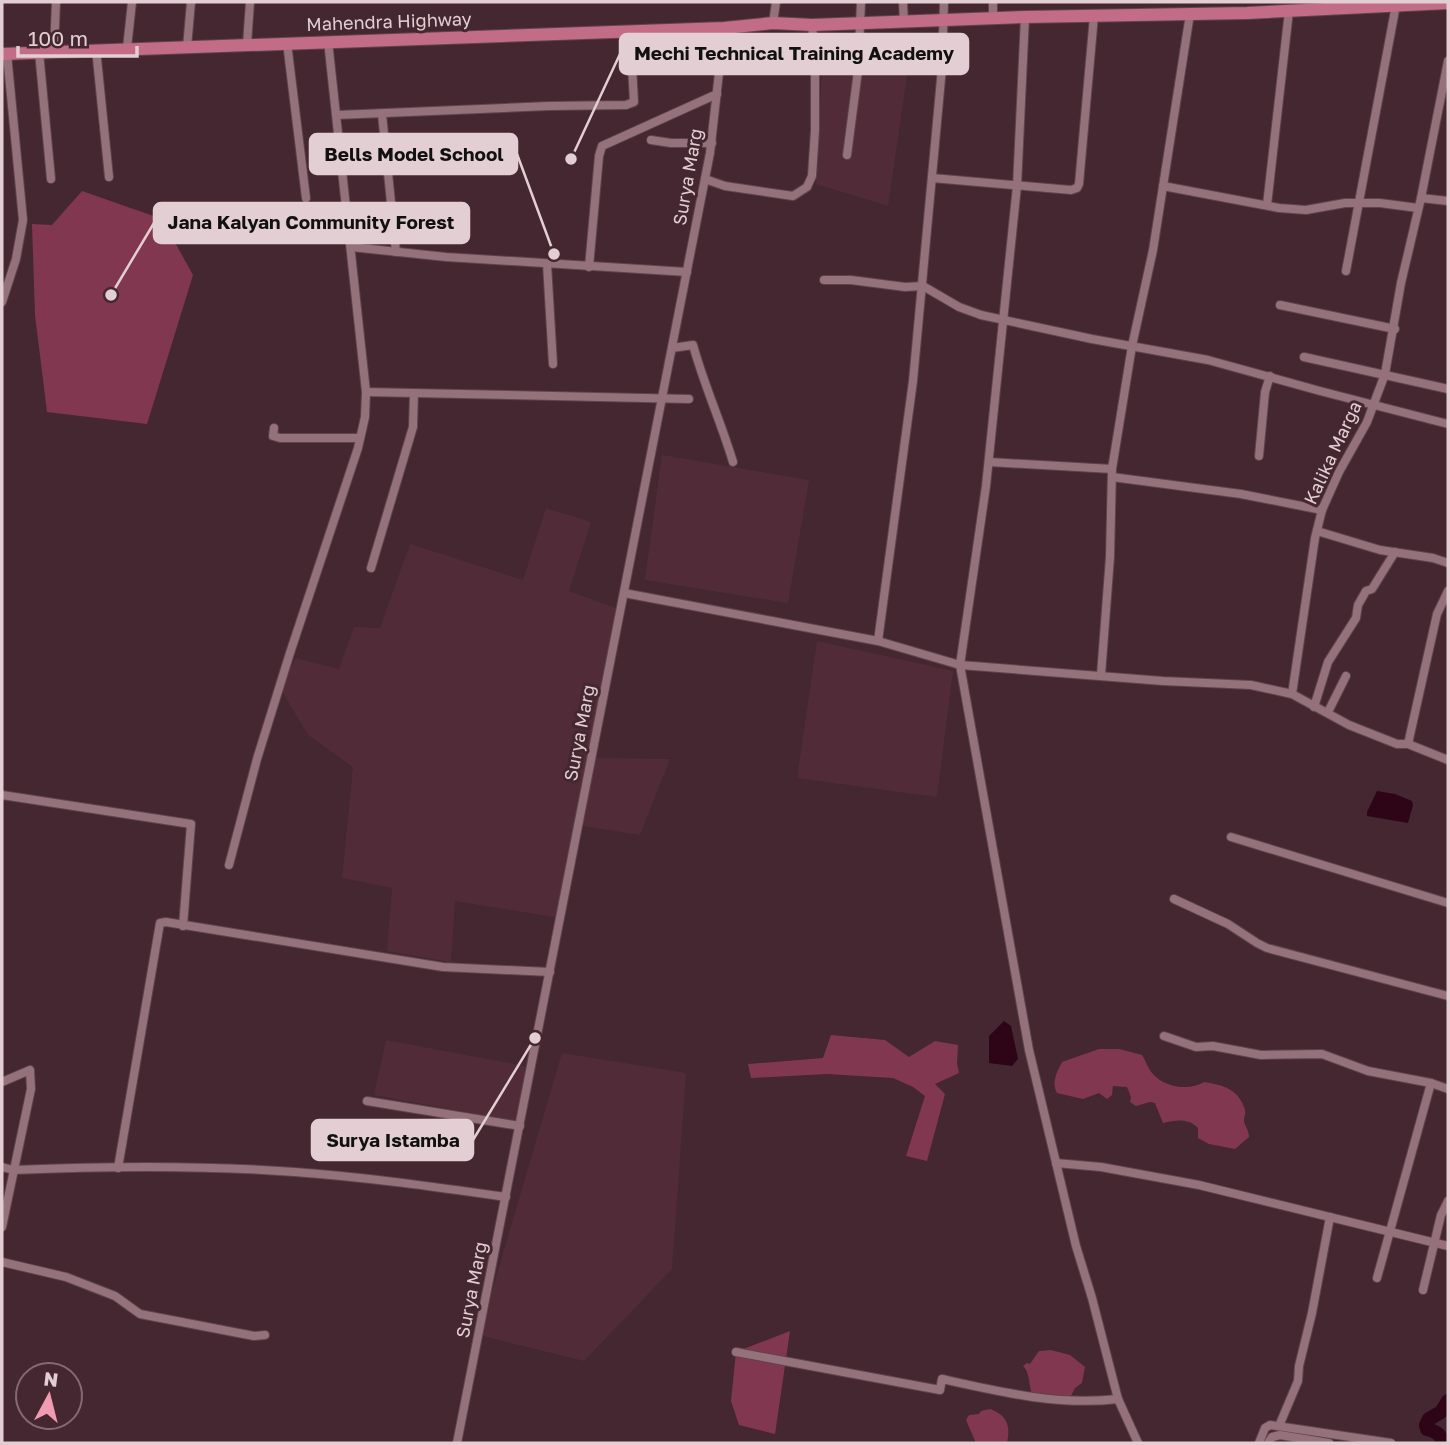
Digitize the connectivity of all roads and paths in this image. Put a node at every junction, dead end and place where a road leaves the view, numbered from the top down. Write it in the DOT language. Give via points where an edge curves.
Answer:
graph roads {
  1 [pos="57,2"];
  2 [pos="132,2"];
  3 [pos="191,2"];
  4 [pos="250,2"];
  5 [pos="776,2"];
  6 [pos="861,2"];
  7 [pos="904,2"];
  8 [pos="944,2"];
  9 [pos="993,2"];
  10 [pos="1448,3"];
  11 [pos="1374,4"];
  12 [pos="1355,5"];
  13 [pos="1396,5"];
  14 [pos="1255,7"];
  15 [pos="1204,8"];
  16 [pos="1289,11"];
  17 [pos="1189,14"];
  18 [pos="1094,16"];
  19 [pos="1025,17"];
  20 [pos="993,19"];
  21 [pos="944,20"];
  22 [pos="773,23"];
  23 [pos="904,23"];
  24 [pos="859,24"];
  25 [pos="812,25"];
  26 [pos="724,28"];
  27 [pos="630,30"];
  28 [pos="328,41"];
  29 [pos="287,43"];
  30 [pos="247,44"];
  31 [pos="187,47"];
  32 [pos="127,48"];
  33 [pos="96,49"];
  34 [pos="54,51"];
  35 [pos="39,52"];
  36 [pos="4,54"];
  37 [pos="1448,61"];
  38 [pos="717,94"];
  39 [pos="382,114"];
  40 [pos="337,115"];
  41 [pos="651,140"];
  42 [pos="712,143"];
  43 [pos="847,155"];
  44 [pos="109,177"];
  45 [pos="932,178"];
  46 [pos="51,179"];
  47 [pos="705,179"];
  48 [pos="1017,186"];
  49 [pos="1163,187"];
  50 [pos="306,198"];
  51 [pos="1421,198"];
  52 [pos="1448,201"];
  53 [pos="1359,203"];
  54 [pos="1267,205"];
  55 [pos="1418,208"];
  56 [pos="351,247"];
  57 [pos="396,251"];
  58 [pos="547,264"];
  59 [pos="589,267"];
  60 [pos="1346,271"];
  61 [pos="687,272"];
  62 [pos="824,280"];
  63 [pos="923,286"];
  64 [pos="2,302"];
  65 [pos="1280,306"];
  66 [pos="1003,319"];
  67 [pos="1395,329"];
  68 [pos="1132,346"];
  69 [pos="672,348"];
  70 [pos="1304,357"];
  71 [pos="553,364"];
  72 [pos="1385,374"];
  73 [pos="1270,376"];
  74 [pos="1448,389"];
  75 [pos="366,392"];
  76 [pos="414,393"];
  77 [pos="663,397"];
  78 [pos="690,399"];
  79 [pos="1374,404"];
  80 [pos="1448,424"];
  81 [pos="274,428"];
  82 [pos="360,438"];
  83 [pos="1259,456"];
  84 [pos="733,462"];
  85 [pos="989,462"];
  86 [pos="1112,473"];
  87 [pos="1322,510"];
  88 [pos="1317,531"];
  89 [pos="1395,552"];
  90 [pos="1448,563"];
  91 [pos="371,568"];
  92 [pos="1448,591"];
  93 [pos="624,593"];
  94 [pos="878,641"];
  95 [pos="960,665"];
  96 [pos="1101,675"];
  97 [pos="1346,676"];
  98 [pos="1292,694"];
  99 [pos="1314,707"];
  100 [pos="1328,712"];
  101 [pos="1408,744"];
  102 [pos="1448,760"];
  103 [pos="2,795"];
  104 [pos="1231,837"];
  105 [pos="229,864"];
  106 [pos="1174,899"];
  107 [pos="1448,902"];
  108 [pos="183,926"];
  109 [pos="550,972"];
  110 [pos="1448,996"];
  111 [pos="1164,1036"];
  112 [pos="2,1082"];
  113 [pos="1431,1083"];
  114 [pos="1448,1089"];
  115 [pos="367,1101"];
  116 [pos="520,1126"];
  117 [pos="1056,1163"];
  118 [pos="2,1167"];
  119 [pos="117,1168"];
  120 [pos="13,1170"];
  121 [pos="506,1198"];
  122 [pos="1448,1201"];
  123 [pos="1330,1217"];
  124 [pos="2,1227"];
  125 [pos="1390,1232"];
  126 [pos="1434,1242"];
  127 [pos="1448,1246"];
  128 [pos="2,1262"];
  129 [pos="1377,1278"];
  130 [pos="1423,1290"];
  131 [pos="265,1335"];
  132 [pos="736,1352"];
  133 [pos="1118,1399"];
  134 [pos="1279,1426"];
  135 [pos="457,1443"];
  136 [pos="1138,1443"];
  137 [pos="1259,1443"];
  138 [pos="1268,1443"];
  139 [pos="1329,1443"];
  140 [pos="1391,1443"];
  1 -- 34 [label="street"];
  2 -- 32 [label="street"];
  3 -- 31 [label="street"];
  4 -- 30 [label="street"];
  5 -- 22 [label="street"];
  6 -- 24 [label="street"];
  7 -- 23 [label="street"];
  8 -- 21 [label="street"];
  9 -- 20 [label="street"];
  10 -- 13 [label="highway, Mahendra Highway"];
  11 -- 12 [label="highway, Mahendra Highway"];
  11 -- 13 [label="highway, Mahendra Highway"];
  12 -- 16 [label="highway, Mahendra Highway"];
  13 -- 53 [label="street"];
  14 -- 15 [label="highway, Mahendra Highway"];
  14 -- 16 [label="highway, Mahendra Highway"];
  15 -- 17 [label="highway, Mahendra Highway"];
  16 -- 54 [label="street"];
  17 -- 18 [label="highway, Mahendra Highway"];
  17 -- 49 [label="street"];
  18 -- 19 [label="highway, Mahendra Highway"];
  18 -- 48 [label="street" via="1079,184 1071,190"];
  19 -- 20 [label="highway, Mahendra Highway"];
  19 -- 48 [label="street"];
  20 -- 21 [label="highway, Mahendra Highway"];
  21 -- 23 [label="highway, Mahendra Highway"];
  21 -- 45 [label="street"];
  22 -- 25 [label="highway, Mahendra Highway"];
  22 -- 26 [label="highway, Mahendra Highway"];
  23 -- 24 [label="highway, Mahendra Highway"];
  24 -- 25 [label="highway, Mahendra Highway"];
  24 -- 43 [label="street"];
  25 -- 47 [label="street" via="815,130 807,187 793,195"];
  26 -- 27 [label="highway, Mahendra Highway"];
  26 -- 38 [label="street, Surya Marg"];
  27 -- 28 [label="highway, Mahendra Highway"];
  27 -- 39 [label="street" via="634,102 626,105"];
  28 -- 29 [label="highway, Mahendra Highway"];
  28 -- 40 [label="street"];
  29 -- 30 [label="highway, Mahendra Highway"];
  29 -- 50 [label="street"];
  30 -- 31 [label="highway, Mahendra Highway"];
  31 -- 32 [label="highway, Mahendra Highway"];
  32 -- 33 [label="highway, Mahendra Highway"];
  33 -- 34 [label="highway, Mahendra Highway"];
  33 -- 44 [label="street"];
  34 -- 35 [label="highway, Mahendra Highway"];
  35 -- 36 [label="highway, Mahendra Highway"];
  35 -- 46 [label="street"];
  36 -- 64 [label="street" via="23,220"];
  37 -- 51 [label="street, Kalika Marga"];
  38 -- 42 [label="street, Surya Marg"];
  38 -- 59 [label="street" via="602,146"];
  39 -- 40 [label="street"];
  39 -- 57 [label="street"];
  40 -- 56 [label="street"];
  41 -- 42 [label="street"];
  42 -- 47 [label="street, Surya Marg"];
  45 -- 48 [label="street"];
  45 -- 63 [label="street"];
  47 -- 61 [label="street, Surya Marg"];
  48 -- 66 [label="street"];
  49 -- 54 [label="street"];
  49 -- 68 [label="street"];
  51 -- 52 [label="street"];
  51 -- 55 [label="street, Kalika Marga"];
  53 -- 54 [label="street" via="1306,210"];
  53 -- 55 [label="street"];
  53 -- 60 [label="street"];
  55 -- 67 [label="street, Kalika Marga"];
  56 -- 57 [label="street"];
  56 -- 75 [label="street"];
  57 -- 58 [label="street"];
  58 -- 59 [label="street"];
  58 -- 71 [label="street"];
  59 -- 61 [label="street"];
  61 -- 69 [label="street, Surya Marg"];
  62 -- 63 [label="street"];
  63 -- 66 [label="street" via="959,307"];
  63 -- 94 [label="street"];
  65 -- 67 [label="street"];
  66 -- 68 [label="street"];
  66 -- 85 [label="street"];
  67 -- 72 [label="street, Kalika Marga"];
  68 -- 73 [label="street"];
  68 -- 86 [label="street"];
  69 -- 77 [label="street, Surya Marg"];
  69 -- 84 [label="street" via="693,345"];
  70 -- 72 [label="street"];
  72 -- 74 [label="street"];
  72 -- 79 [label="street, Kalika Marga"];
  73 -- 79 [label="street"];
  73 -- 83 [label="street"];
  75 -- 76 [label="street"];
  75 -- 82 [label="street"];
  76 -- 77 [label="street"];
  76 -- 91 [label="street" via="413,427"];
  77 -- 78 [label="street"];
  77 -- 93 [label="street, Surya Marg"];
  79 -- 80 [label="street"];
  79 -- 87 [label="street, Kalika Marga"];
  81 -- 82 [label="street" via="273,436 280,438"];
  82 -- 105 [label="street" via="282,676"];
  85 -- 86 [label="street"];
  85 -- 95 [label="street"];
  86 -- 87 [label="street"];
  86 -- 96 [label="street" via="1111,557"];
  87 -- 88 [label="street, Kalika Marga"];
  88 -- 89 [label="street"];
  88 -- 98 [label="street, Kalika Marga"];
  89 -- 90 [label="street"];
  89 -- 99 [label="street" via="1372,589 1366,591 1356,618 1328,662"];
  92 -- 101 [label="street" via="1437,614"];
  93 -- 94 [label="street"];
  93 -- 109 [label="street, Surya Marg"];
  94 -- 95 [label="street"];
  95 -- 96 [label="street"];
  95 -- 117 [label="street" via="1029,1049"];
  96 -- 98 [label="street" via="1251,685"];
  97 -- 100 [label="street"];
  98 -- 99 [label="street"];
  99 -- 100 [label="street"];
  100 -- 101 [label="street" via="1349,725"];
  101 -- 102 [label="street"];
  103 -- 108 [label="street" via="191,824"];
  104 -- 107 [label="street"];
  106 -- 110 [label="street" via="1228,923 1267,948"];
  108 -- 109 [label="street" via="443,967"];
  108 -- 119 [label="street" via="166,922 158,928"];
  109 -- 116 [label="street, Surya Marg"];
  111 -- 113 [label="street" via="1196,1047 1261,1055 1322,1054 1368,1071"];
  112 -- 120 [label="street" via="30,1070 31,1090"];
  113 -- 114 [label="street"];
  113 -- 125 [label="street"];
  115 -- 116 [label="street"];
  116 -- 121 [label="street, Surya Marg"];
  117 -- 123 [label="street" via="1199,1185"];
  117 -- 133 [label="street"];
  118 -- 120 [label="street"];
  119 -- 120 [label="street"];
  119 -- 121 [label="street" via="297,1172"];
  120 -- 124 [label="street"];
  121 -- 135 [label="street, Surya Marg"];
  122 -- 126 [label="street"];
  123 -- 125 [label="street"];
  123 -- 134 [label="street" via="1298,1381"];
  125 -- 126 [label="street"];
  125 -- 129 [label="street"];
  126 -- 127 [label="street"];
  126 -- 130 [label="street"];
  128 -- 131 [label="street" via="66,1277 115,1296 140,1314"];
  132 -- 133 [label="street" via="940,1390 942,1380 1035,1398"];
  133 -- 136 [label="street"];
  134 -- 137 [label="street" via="1265,1428"];
  134 -- 140 [label="street"];
  138 -- 139 [label="street" via="1280,1435"];
}
